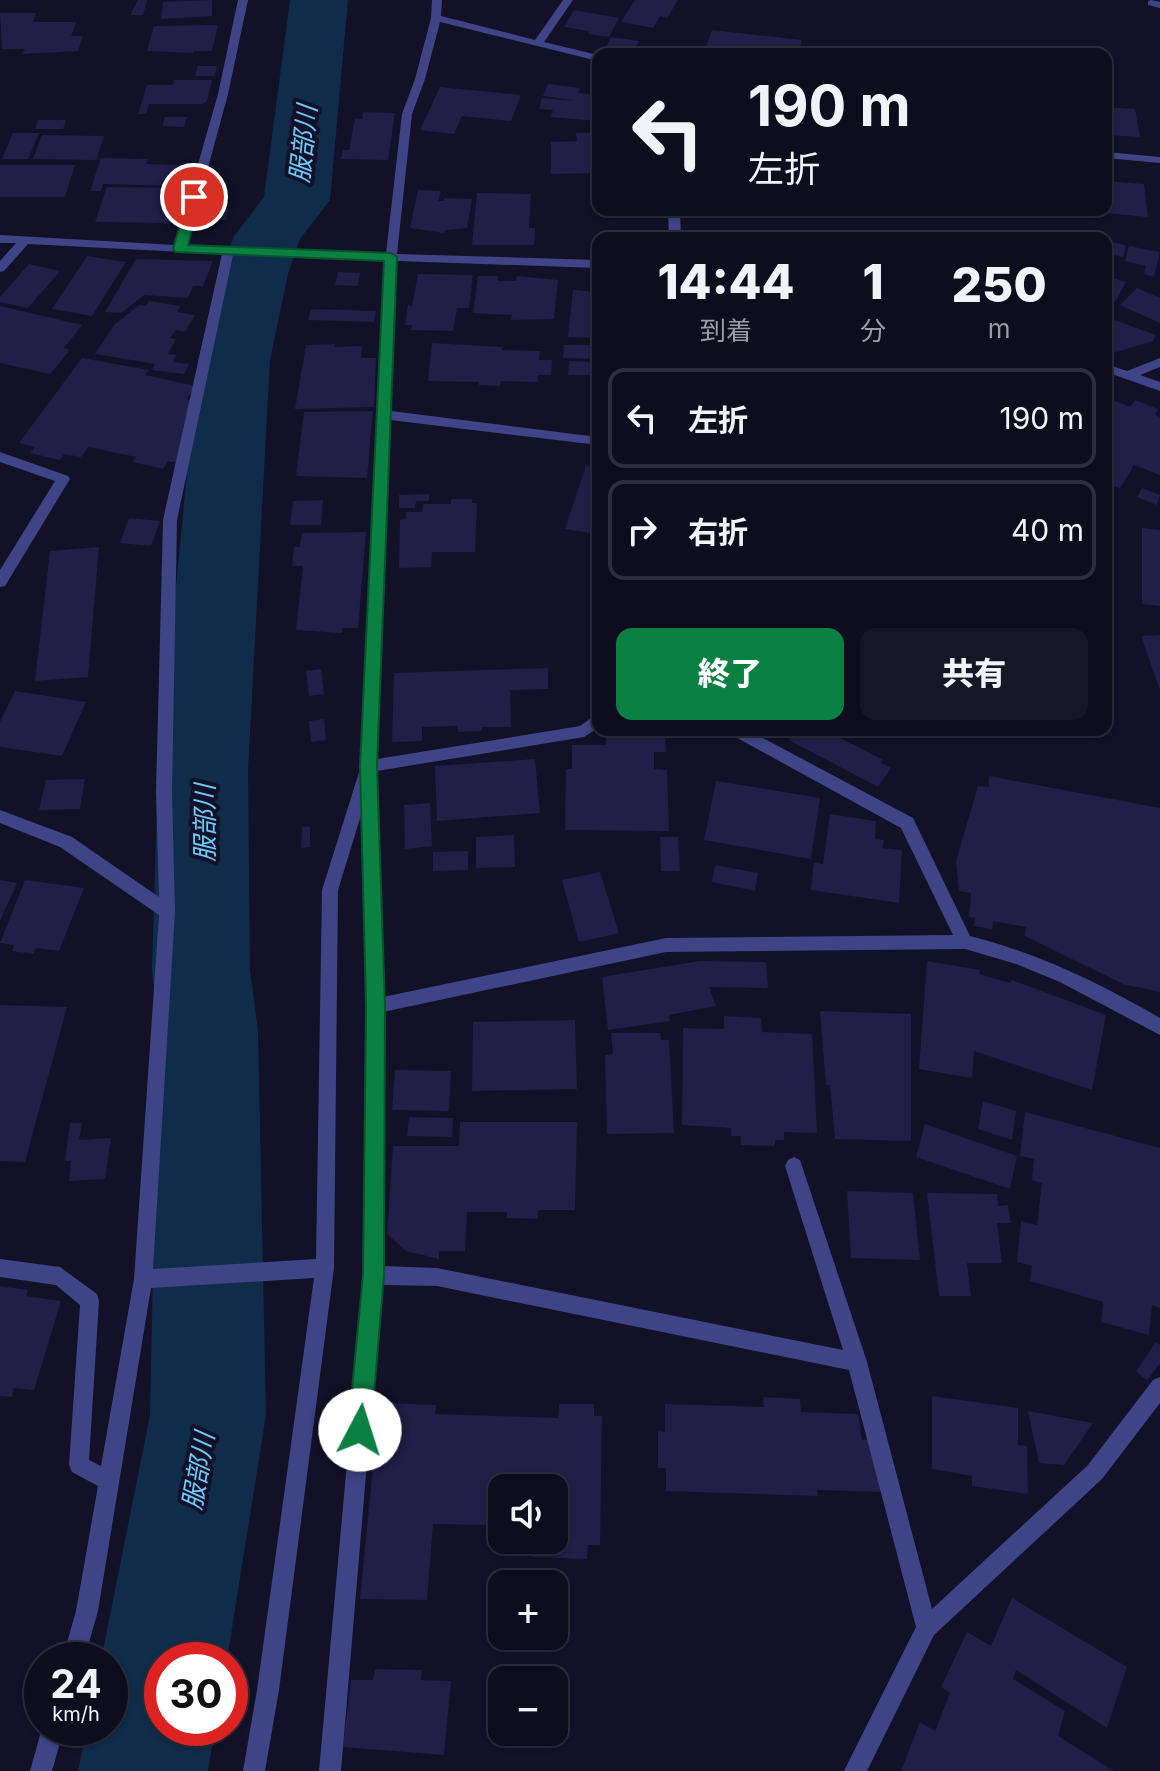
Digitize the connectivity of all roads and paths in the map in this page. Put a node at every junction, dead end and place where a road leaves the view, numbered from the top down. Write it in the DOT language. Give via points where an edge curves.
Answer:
graph roads {
  1 [pos="243,0"];
  2 [pos="437,0"];
  3 [pos="568,0"];
  4 [pos="436,18"];
  5 [pos="538,43"];
  6 [pos="592,56"];
  7 [pos="1112,156"];
  8 [pos="1160,160"];
  9 [pos="0,239"];
  10 [pos="24,241"];
  11 [pos="180,249"];
  12 [pos="228,251"];
  13 [pos="391,257"];
  14 [pos="592,264"];
  15 [pos="0,268"];
  16 [pos="1160,362"];
  17 [pos="1112,370"];
  18 [pos="1129,375"];
  19 [pos="1160,387"];
  20 [pos="384,415"];
  21 [pos="592,440"];
  22 [pos="0,457"];
  23 [pos="0,582"];
  24 [pos="592,724"];
  25 [pos="746,736"];
  26 [pos="369,766"];
  27 [pos="0,816"];
  28 [pos="167,912"];
  29 [pos="965,942"];
  30 [pos="375,1006"];
  31 [pos="1160,1027"];
  32 [pos="794,1166"];
  33 [pos="0,1268"];
  34 [pos="322,1268"];
  35 [pos="373,1275"];
  36 [pos="143,1279"];
  37 [pos="857,1362"];
  38 [pos="1160,1387"];
  39 [pos="108,1480"];
  40 [pos="927,1628"];
  41 [pos="78,1642"];
  42 [pos="48,1746"];
  43 [pos="41,1771"];
  44 [pos="254,1771"];
  45 [pos="330,1771"];
  46 [pos="855,1771"];
  1 -- 11 [label="street"];
  2 -- 4 [label="street"];
  3 -- 5 [label="street"];
  4 -- 5 [label="street"];
  4 -- 13 [label="street" via="407,114"];
  5 -- 6 [label="street"];
  7 -- 8 [label="street"];
  9 -- 10 [label="street"];
  10 -- 11 [label="street"];
  10 -- 15 [label="street"];
  11 -- 12 [label="street"];
  12 -- 13 [label="street"];
  12 -- 28 [label="street" via="170,520"];
  13 -- 14 [label="street"];
  13 -- 20 [label="street"];
  16 -- 18 [label="street"];
  17 -- 18 [label="street"];
  18 -- 19 [label="street"];
  20 -- 21 [label="street"];
  20 -- 26 [label="street"];
  22 -- 23 [label="street" via="63,479"];
  24 -- 26 [label="street" via="584,731"];
  25 -- 29 [label="street" via="907,823"];
  26 -- 30 [label="street"];
  26 -- 34 [label="street" via="330,890"];
  27 -- 28 [label="street" via="66,842"];
  28 -- 36 [label="street"];
  29 -- 30 [label="street" via="666,945"];
  29 -- 31 [label="street" via="1012,952"];
  30 -- 35 [label="street"];
  32 -- 37 [label="street"];
  33 -- 39 [label="street" via="60,1276 90,1301 79,1465"];
  34 -- 36 [label="street"];
  34 -- 44 [label="street"];
  35 -- 37 [label="street" via="437,1277"];
  35 -- 45 [label="street"];
  36 -- 39 [label="street"];
  37 -- 40 [label="street"];
  38 -- 40 [label="street" via="1095,1472"];
  39 -- 41 [label="street"];
  40 -- 46 [label="street"];
  42 -- 43 [label="street"];
}
